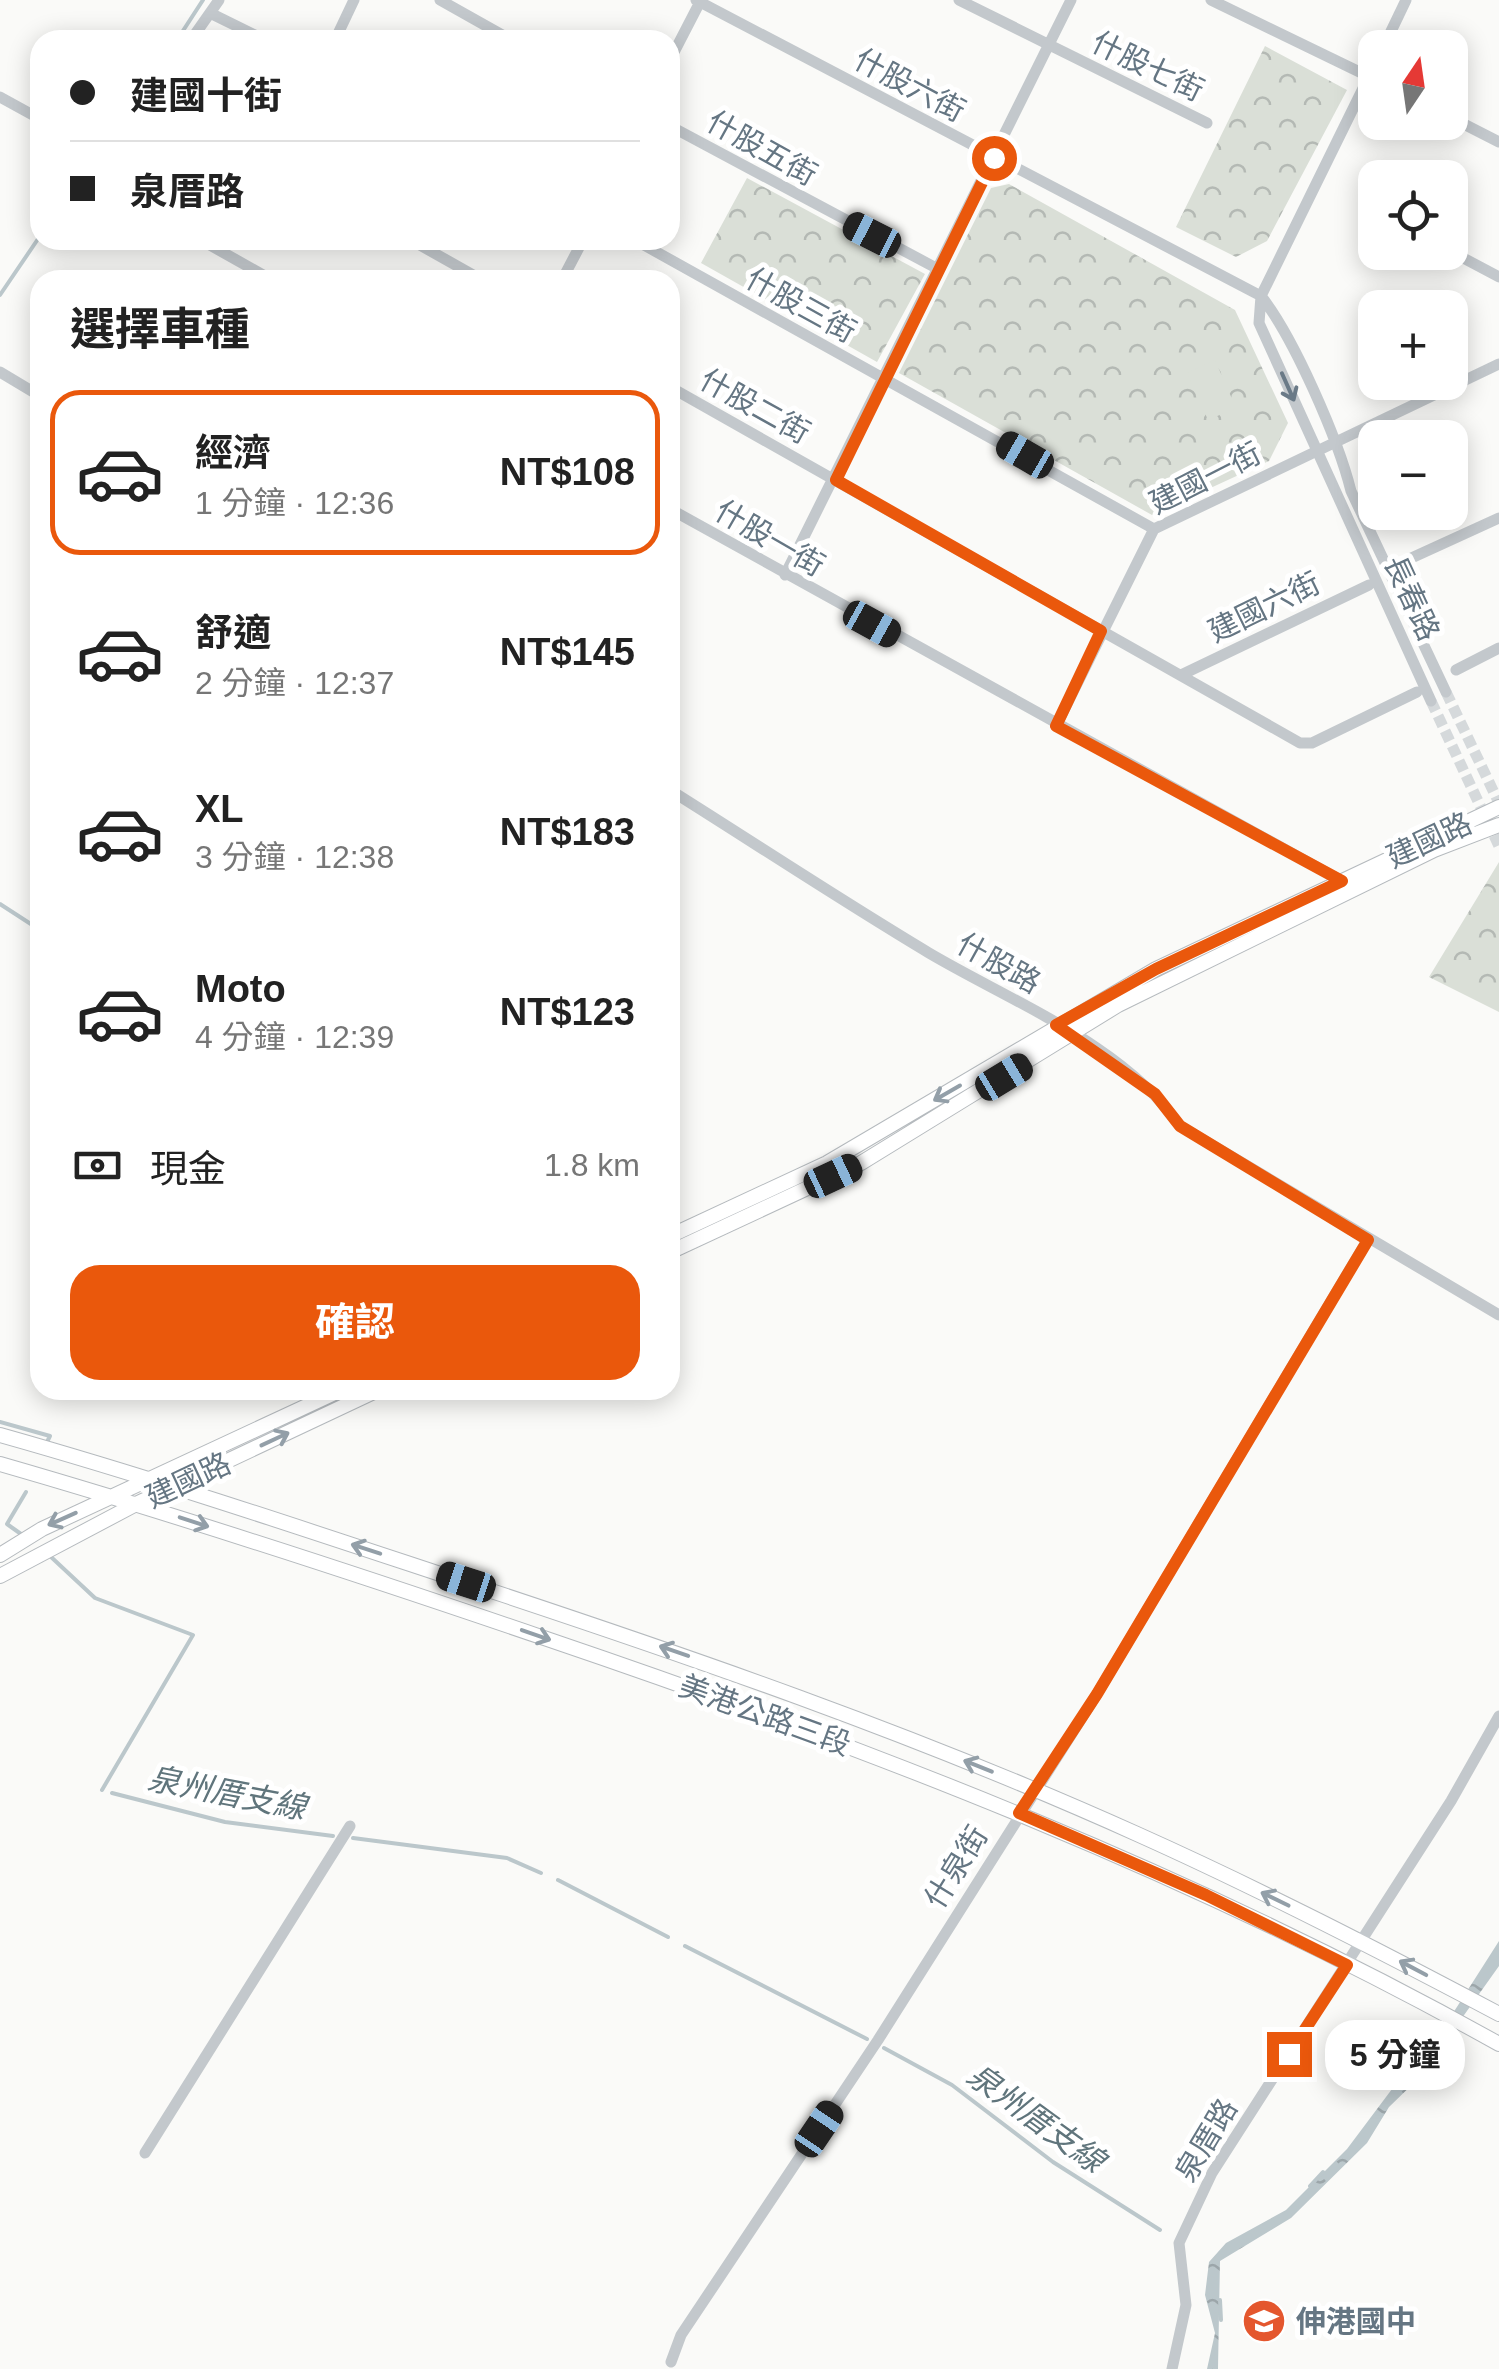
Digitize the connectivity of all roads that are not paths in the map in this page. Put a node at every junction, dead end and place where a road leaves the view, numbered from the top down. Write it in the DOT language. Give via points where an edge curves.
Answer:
graph roads {
  1 [pos="219,0"];
  2 [pos="354,0"];
  3 [pos="440,0"];
  4 [pos="959,0"];
  5 [pos="1071,0"];
  6 [pos="1212,0"];
  7 [pos="1406,0"];
  8 [pos="699,1"];
  9 [pos="210,14"];
  10 [pos="198,30"];
  11 [pos="244,30"];
  12 [pos="339,30"];
  13 [pos="492,30"];
  14 [pos="1392,30"];
  15 [pos="680,40"];
  16 [pos="1050,44"];
  17 [pos="1358,71"];
  18 [pos="0,97"];
  19 [pos="1358,105"];
  20 [pos="30,114"];
  21 [pos="1207,123"];
  22 [pos="1468,126"];
  23 [pos="680,131"];
  24 [pos="1499,142"];
  25 [pos="994,158"];
  26 [pos="219,250"];
  27 [pos="429,250"];
  28 [pos="652,250"];
  29 [pos="223,252"];
  30 [pos="1468,261"];
  31 [pos="938,269"];
  32 [pos="254,270"];
  33 [pos="464,270"];
  34 [pos="1499,277"];
  35 [pos="1260,296"];
  36 [pos="1499,364"];
  37 [pos="0,372"];
  38 [pos="884,381"];
  39 [pos="30,390"];
  40 [pos="680,393"];
  41 [pos="1334,442"];
  42 [pos="1316,451"];
  43 [pos="836,480"];
  44 [pos="680,515"];
  45 [pos="1499,518"];
  46 [pos="1154,528"];
  47 [pos="1407,560"];
  48 [pos="785,576"];
  49 [pos="1369,585"];
  50 [pos="1101,631"];
  51 [pos="1499,648"];
  52 [pos="1456,670"];
  53 [pos="1181,675"];
  54 [pos="1417,692"];
  55 [pos="1446,692"];
  56 [pos="1431,700"];
  57 [pos="1056,726"];
  58 [pos="680,796"];
  59 [pos="1499,807"];
  60 [pos="1499,826"];
  61 [pos="1342,881"];
  62 [pos="1056,1025"];
  63 [pos="1072,1036"];
  64 [pos="680,1231"];
  65 [pos="1368,1240"];
  66 [pos="680,1247"];
  67 [pos="1499,1315"];
  68 [pos="320,1400"];
  69 [pos="357,1400"];
  70 [pos="0,1435"];
  71 [pos="0,1464"];
  72 [pos="150,1479"];
  73 [pos="174,1487"];
  74 [pos="114,1496"];
  75 [pos="138,1503"];
  76 [pos="0,1555"];
  77 [pos="0,1576"];
  78 [pos="1499,1716"];
  79 [pos="1034,1789"];
  80 [pos="1019,1813"];
  81 [pos="350,1826"];
  82 [pos="1362,1942"];
  83 [pos="1347,1965"];
  84 [pos="1499,2014"];
  85 [pos="1499,2044"];
  86 [pos="145,2153"];
  87 [pos="671,2362"];
  88 [pos="1172,2369"];
  1 -- 9 [label="street"];
  2 -- 12 [label="street"];
  3 -- 13 [label="street"];
  4 -- 16 [label="street, 什股七街"];
  5 -- 16 [label="street"];
  6 -- 17 [label="street"];
  7 -- 14 [label="street"];
  8 -- 15 [label="street"];
  8 -- 25 [label="street, 什股六街"];
  9 -- 10 [label="street"];
  9 -- 11 [label="street"];
  16 -- 21 [label="street, 什股七街"];
  16 -- 25 [label="street"];
  18 -- 20 [label="street"];
  19 -- 35 [label="street"];
  22 -- 24 [label="street"];
  23 -- 31 [label="street, 什股五街"];
  25 -- 31 [label="street"];
  25 -- 35 [label="street, 什股六街"];
  26 -- 29 [label="street"];
  27 -- 33 [label="street"];
  28 -- 38 [label="street, 什股三街"];
  29 -- 32 [label="street"];
  30 -- 34 [label="street"];
  31 -- 38 [label="street"];
  35 -- 41 [label="street, 長春路" via="1277,317"];
  35 -- 42 [label="street, 長春路, one-way" via="1259,323"];
  36 -- 41 [label="street, 建國一街"];
  37 -- 39 [label="street"];
  38 -- 43 [label="street"];
  38 -- 46 [label="street, 什股三街"];
  40 -- 43 [label="street, 什股二街"];
  41 -- 42 [label="street, 建國一街"];
  41 -- 55 [label="street, 長春路"];
  42 -- 46 [label="street, 建國一街"];
  42 -- 56 [label="street, 長春路"];
  43 -- 48 [label="street"];
  43 -- 50 [label="street, 什股二街"];
  44 -- 48 [label="street, 什股一街"];
  45 -- 47 [label="street"];
  46 -- 50 [label="street, 建國一街"];
  48 -- 57 [label="street, 什股一街"];
  49 -- 53 [label="street, 建國六街"];
  50 -- 53 [label="street, 什股二街"];
  50 -- 57 [label="street, 建國一街"];
  51 -- 52 [label="street"];
  53 -- 54 [label="street, 什股二街" via="1300,743"];
  57 -- 61 [label="street"];
  58 -- 62 [label="street, 什股路"];
  59 -- 61 [label="main road, 建國路"];
  60 -- 63 [label="main road, 建國路" via="1434,850 1161,983"];
  61 -- 62 [label="main road, 建國路" via="1156,969"];
  62 -- 63 [label="street, 什股路"];
  62 -- 64 [label="main road, 建國路, one-way" via="827,1163"];
  63 -- 65 [label="street, 什股路" via="1155,1094 1180,1126"];
  63 -- 66 [label="main road, 建國路" via="861,1163"];
  65 -- 67 [label="street, 什股路"];
  65 -- 79 [label="street, 什泉街"];
  68 -- 72 [label="main road, 建國路"];
  73 -- 69 [label="main road, 建國路, one-way"];
  70 -- 72 [label="main road, 美港公路三段"];
  71 -- 74 [label="main road, 美港公路三段"];
  72 -- 73 [label="main road, 美港公路三段"];
  72 -- 74 [label="main road, 建國路"];
  73 -- 75 [label="main road, 建國路"];
  79 -- 73 [label="main road, 美港公路三段, one-way" via="685,1654"];
  74 -- 75 [label="main road, 美港公路三段"];
  74 -- 76 [label="main road, 建國路, one-way"];
  75 -- 77 [label="main road, 建國路"];
  75 -- 80 [label="main road, 美港公路三段, one-way" via="669,1680"];
  78 -- 82 [label="street, 泉厝路"];
  79 -- 80 [label="street, 什泉街"];
  82 -- 79 [label="main road, 美港公路三段, one-way"];
  80 -- 83 [label="main road, 美港公路三段"];
  80 -- 87 [label="street, 什泉街" via="682,2335"];
  81 -- 86 [label="street"];
  82 -- 83 [label="street, 泉厝路"];
  84 -- 82 [label="main road, 美港公路三段, one-way"];
  83 -- 85 [label="main road, 美港公路三段"];
  83 -- 88 [label="street, 泉厝路" via="1212,2173 1179,2243 1186,2305"];
}
